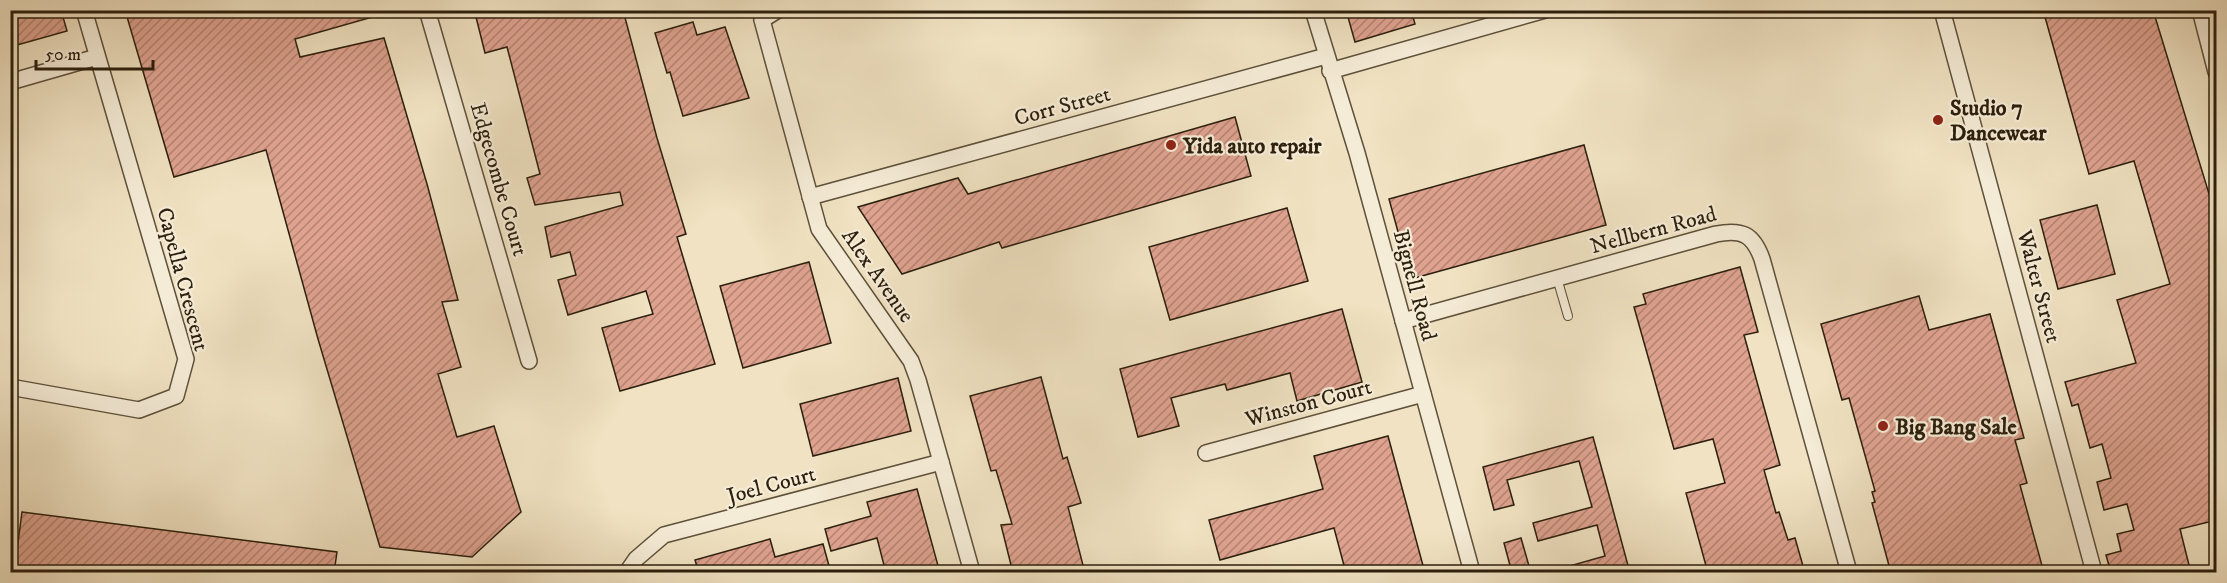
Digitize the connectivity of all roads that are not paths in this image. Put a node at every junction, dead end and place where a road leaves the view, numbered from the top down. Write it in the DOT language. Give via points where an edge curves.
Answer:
graph roads {
  1 [pos="84,10"];
  2 [pos="427,10"];
  3 [pos="778,10"];
  4 [pos="1313,10"];
  5 [pos="1545,10"];
  6 [pos="1942,10"];
  7 [pos="2200,10"];
  8 [pos="97,57"];
  9 [pos="1328,64"];
  10 [pos="2217,72"];
  11 [pos="10,81"];
  12 [pos="810,197"];
  13 [pos="1557,278"];
  14 [pos="1568,316"];
  15 [pos="1403,321"];
  16 [pos="529,361"];
  17 [pos="10,387"];
  18 [pos="1423,394"];
  19 [pos="1206,453"];
  20 [pos="941,462"];
  21 [pos="627,573"];
  22 [pos="972,573"];
  23 [pos="1472,573"];
  24 [pos="1849,573"];
  25 [pos="2094,573"];
  1 -- 8 [label="street, Capella Crescent"];
  2 -- 16 [label="street, Edgecombe Court"];
  3 -- 12 [label="street, Alex Avenue" via="762,20"];
  4 -- 9 [label="street, Bignell Road"];
  5 -- 9 [label="street, Corr Street"];
  6 -- 25 [label="street, Walter Street"];
  7 -- 10 [label="street"];
  8 -- 11 [label="street"];
  8 -- 17 [label="street, Capella Crescent" via="186,359 176,396 139,410"];
  9 -- 12 [label="street, Corr Street"];
  9 -- 15 [label="street, Bignell Road"];
  12 -- 20 [label="street, Alex Avenue" via="819,229 911,361"];
  13 -- 14 [label="lane"];
  13 -- 15 [label="street, Nellbern Road"];
  13 -- 24 [label="street, Nellbern Road" via="1724,232 1740,232 1753,241 1762,260"];
  15 -- 18 [label="street, Bignell Road"];
  18 -- 19 [label="street, Winston Court"];
  18 -- 23 [label="street, Bignell Road"];
  20 -- 21 [label="street, Joel Court" via="664,536 636,558"];
  20 -- 22 [label="street, Alex Avenue"];
}
